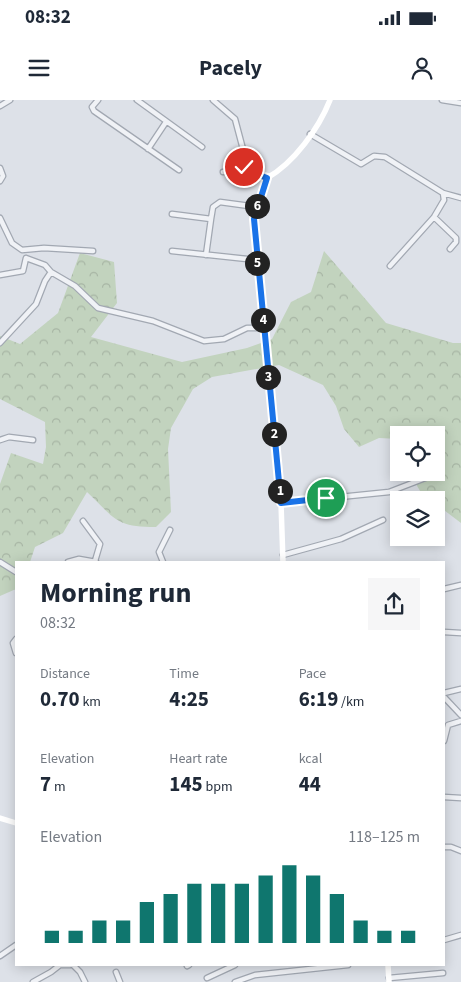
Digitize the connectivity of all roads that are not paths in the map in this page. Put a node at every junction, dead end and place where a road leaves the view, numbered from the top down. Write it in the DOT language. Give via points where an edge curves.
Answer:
graph roads {
  1 [pos="10,100"];
  2 [pos="98,100"];
  3 [pos="213,100"];
  4 [pos="330,100"];
  5 [pos="442,100"];
  6 [pos="141,101"];
  7 [pos="461,103"];
  8 [pos="0,106"];
  9 [pos="166,122"];
  10 [pos="310,134"];
  11 [pos="202,147"];
  12 [pos="148,149"];
  13 [pos="0,168"];
  14 [pos="244,169"];
  15 [pos="179,170"];
  16 [pos="223,172"];
  17 [pos="267,178"];
  18 [pos="0,181"];
  19 [pos="443,193"];
  20 [pos="461,198"];
  21 [pos="257,207"];
  22 [pos="172,214"];
  23 [pos="434,217"];
  24 [pos="0,218"];
  25 [pos="211,219"];
  26 [pos="6,234"];
  27 [pos="2,238"];
  28 [pos="450,249"];
  29 [pos="93,251"];
  30 [pos="172,251"];
  31 [pos="206,255"];
  32 [pos="257,260"];
  33 [pos="390,266"];
  34 [pos="51,272"];
  35 [pos="0,275"];
  36 [pos="264,328"];
  37 [pos="0,343"];
  38 [pos="0,440"];
  39 [pos="33,440"];
  40 [pos="418,481"];
  41 [pos="281,503"];
  42 [pos="383,520"];
  43 [pos="83,521"];
  44 [pos="170,530"];
  45 [pos="283,555"];
  46 [pos="72,561"];
  47 [pos="90,561"];
  48 [pos="96,561"];
  49 [pos="163,561"];
  50 [pos="282,561"];
  51 [pos="0,562"];
  52 [pos="15,571"];
  53 [pos="461,585"];
  54 [pos="445,590"];
  55 [pos="445,632"];
  56 [pos="461,633"];
  57 [pos="461,689"];
  58 [pos="445,693"];
  59 [pos="445,698"];
  60 [pos="461,715"];
  61 [pos="461,720"];
  62 [pos="445,737"];
  63 [pos="445,797"];
  64 [pos="461,798"];
  65 [pos="0,818"];
  66 [pos="15,824"];
  67 [pos="445,847"];
  68 [pos="461,851"];
  69 [pos="461,935"];
  70 [pos="445,940"];
  71 [pos="15,946"];
  72 [pos="0,956"];
  73 [pos="58,966"];
  74 [pos="72,966"];
  75 [pos="233,966"];
  76 [pos="339,966"];
  77 [pos="388,966"];
  78 [pos="116,972"];
  79 [pos="443,973"];
  80 [pos="207,978"];
  81 [pos="389,980"];
  82 [pos="33,982"];
  83 [pos="85,982"];
  84 [pos="120,982"];
  85 [pos="235,982"];
  1 -- 8 [label="street"];
  2 -- 12 [label="street" via="92,107 94,111"];
  3 -- 14 [label="street" via="235,119 244,153"];
  4 -- 10 [label="main road"];
  5 -- 7 [label="street"];
  6 -- 9 [label="street"];
  9 -- 11 [label="street"];
  9 -- 12 [label="street"];
  10 -- 17 [label="main road" via="280,170"];
  10 -- 19 [label="street" via="361,164 374,156 385,157"];
  12 -- 15 [label="street"];
  13 -- 18 [label="street" via="3,176"];
  14 -- 16 [label="street"];
  14 -- 17 [label="street"];
  17 -- 21 [label="main road"];
  19 -- 20 [label="street"];
  19 -- 23 [label="street" via="444,200"];
  21 -- 25 [label="street" via="220,202 213,208"];
  21 -- 32 [label="main road" via="254,219"];
  22 -- 25 [label="street"];
  23 -- 28 [label="street" via="456,238"];
  23 -- 33 [label="street"];
  24 -- 26 [label="street"];
  25 -- 31 [label="street"];
  26 -- 27 [label="street"];
  26 -- 29 [label="street" via="16,248 22,250"];
  30 -- 31 [label="street"];
  31 -- 32 [label="street"];
  32 -- 36 [label="main road"];
  34 -- 35 [label="street" via="45,265 26,258 23,271"];
  34 -- 36 [label="street" via="75,286 98,308 153,321 204,341 224,339 247,328"];
  34 -- 37 [label="street" via="33,308"];
  36 -- 41 [label="main road"];
  38 -- 39 [label="street" via="9,437"];
  40 -- 41 [label="street" via="389,492"];
  41 -- 45 [label="main road"];
  42 -- 45 [label="street" via="341,539"];
  43 -- 48 [label="street" via="100,544"];
  44 -- 49 [label="street" via="159,552"];
  45 -- 50 [label="main road"];
  46 -- 47 [label="street"];
  51 -- 52 [label="street"];
  53 -- 54 [label="street"];
  55 -- 56 [label="street"];
  57 -- 58 [label="street"];
  59 -- 60 [label="street"];
  61 -- 62 [label="street" via="448,725"];
  63 -- 64 [label="street"];
  65 -- 66 [label="main road"];
  67 -- 68 [label="street"];
  69 -- 70 [label="street"];
  71 -- 72 [label="street"];
  73 -- 82 [label="street"];
  74 -- 83 [label="street"];
  75 -- 80 [label="street"];
  76 -- 85 [label="street" via="255,975"];
  77 -- 81 [label="main road"];
  78 -- 84 [label="street"];
  79 -- 81 [label="street"];
}
